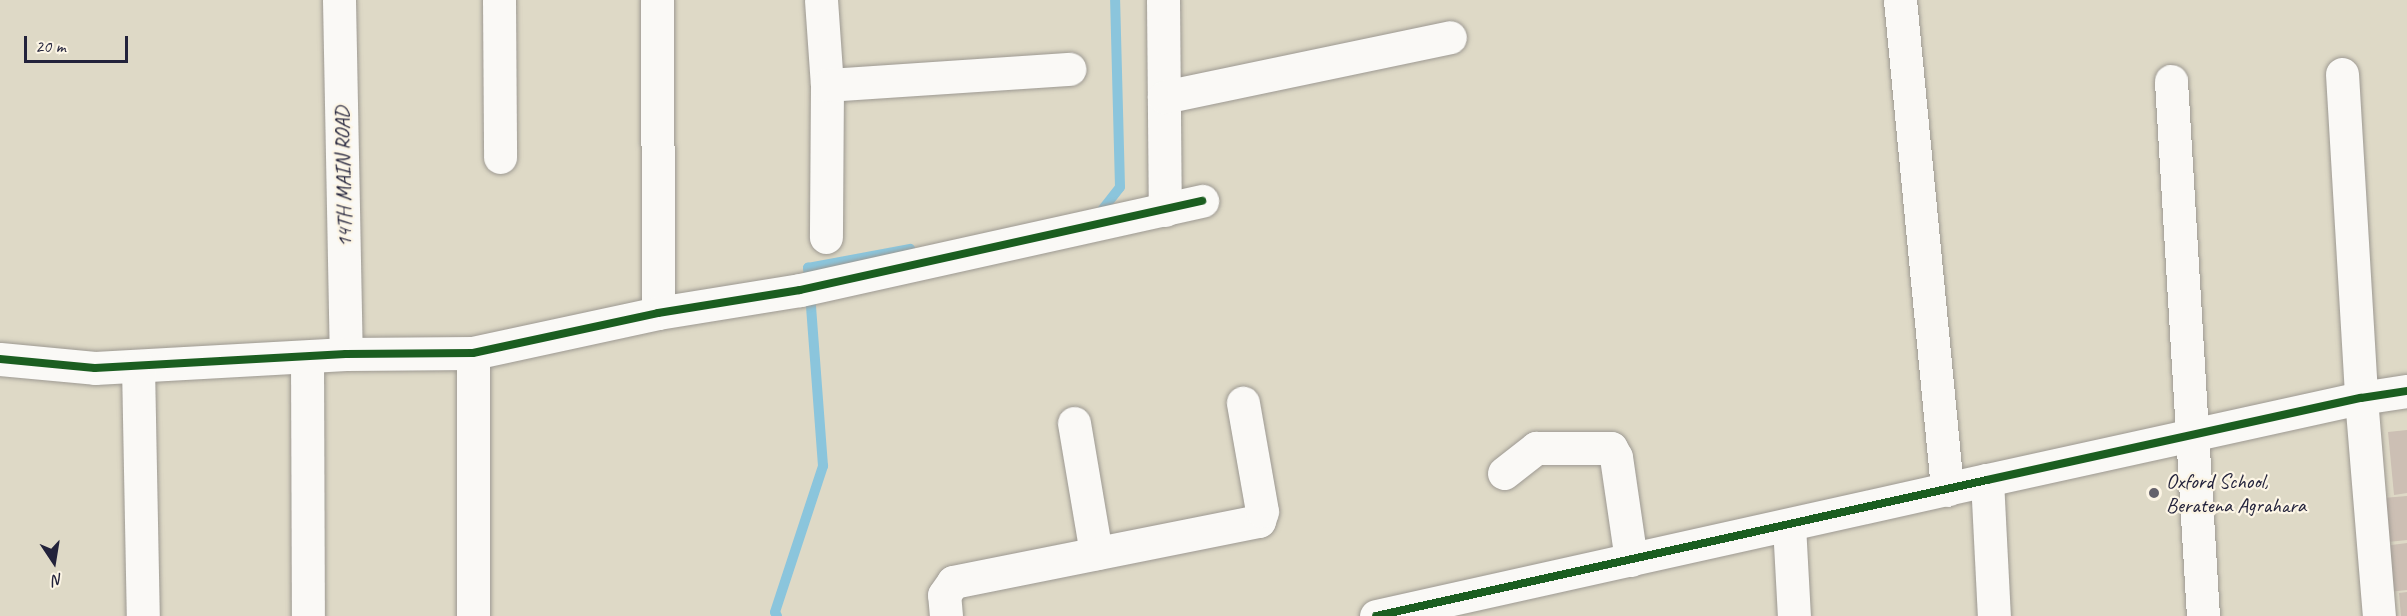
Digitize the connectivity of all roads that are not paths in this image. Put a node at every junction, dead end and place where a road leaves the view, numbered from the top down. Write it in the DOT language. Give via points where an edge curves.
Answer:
graph roads {
  1 [pos="339,0"];
  2 [pos="499,0"];
  3 [pos="657,0"];
  4 [pos="821,0"];
  5 [pos="1163,0"];
  6 [pos="1900,0"];
  7 [pos="1450,37"];
  8 [pos="1069,69"];
  9 [pos="2342,74"];
  10 [pos="2171,81"];
  11 [pos="827,85"];
  12 [pos="1164,97"];
  13 [pos="500,157"];
  14 [pos="1202,201"];
  15 [pos="1165,210"];
  16 [pos="826,237"];
  17 [pos="658,313"];
  18 [pos="473,353"];
  19 [pos="346,354"];
  20 [pos="307,357"];
  21 [pos="0,359"];
  22 [pos="138,366"];
  23 [pos="2407,391"];
  24 [pos="2361,398"];
  25 [pos="1243,403"];
  26 [pos="1074,423"];
  27 [pos="2194,435"];
  28 [pos="1504,473"];
  29 [pos="1987,480"];
  30 [pos="1947,490"];
  31 [pos="1789,525"];
  32 [pos="1096,553"];
  33 [pos="1631,560"];
  34 [pos="1446,608"];
  35 [pos="143,616"];
  36 [pos="308,616"];
  37 [pos="473,616"];
  38 [pos="946,616"];
  39 [pos="1376,616"];
  40 [pos="1794,616"];
  41 [pos="1994,616"];
  42 [pos="2203,616"];
  43 [pos="2379,616"];
  1 -- 19 [label="street, 14TH MAIN ROAD"];
  2 -- 13 [label="street"];
  3 -- 17 [label="street"];
  4 -- 11 [label="street"];
  5 -- 12 [label="street"];
  6 -- 30 [label="street"];
  7 -- 12 [label="street"];
  8 -- 11 [label="street"];
  9 -- 24 [label="street"];
  10 -- 27 [label="street"];
  11 -- 16 [label="street"];
  12 -- 15 [label="street"];
  14 -- 15 [label="street"];
  15 -- 17 [label="street" via="800,290"];
  17 -- 18 [label="street"];
  18 -- 19 [label="street"];
  18 -- 37 [label="street"];
  19 -- 20 [label="street"];
  20 -- 22 [label="street"];
  20 -- 36 [label="street"];
  21 -- 22 [label="street" via="95,368"];
  22 -- 35 [label="street"];
  23 -- 24 [label="street"];
  24 -- 27 [label="street"];
  24 -- 43 [label="street"];
  25 -- 32 [label="street" via="1262,511 1259,521"];
  26 -- 32 [label="street"];
  27 -- 29 [label="street"];
  27 -- 42 [label="street"];
  28 -- 33 [label="street" via="1536,448 1611,448 1616,457"];
  29 -- 30 [label="street"];
  29 -- 41 [label="street"];
  30 -- 31 [label="street"];
  31 -- 33 [label="street"];
  31 -- 40 [label="street"];
  32 -- 38 [label="street" via="953,582 944,596"];
  33 -- 34 [label="street"];
  34 -- 39 [label="street"];
}
